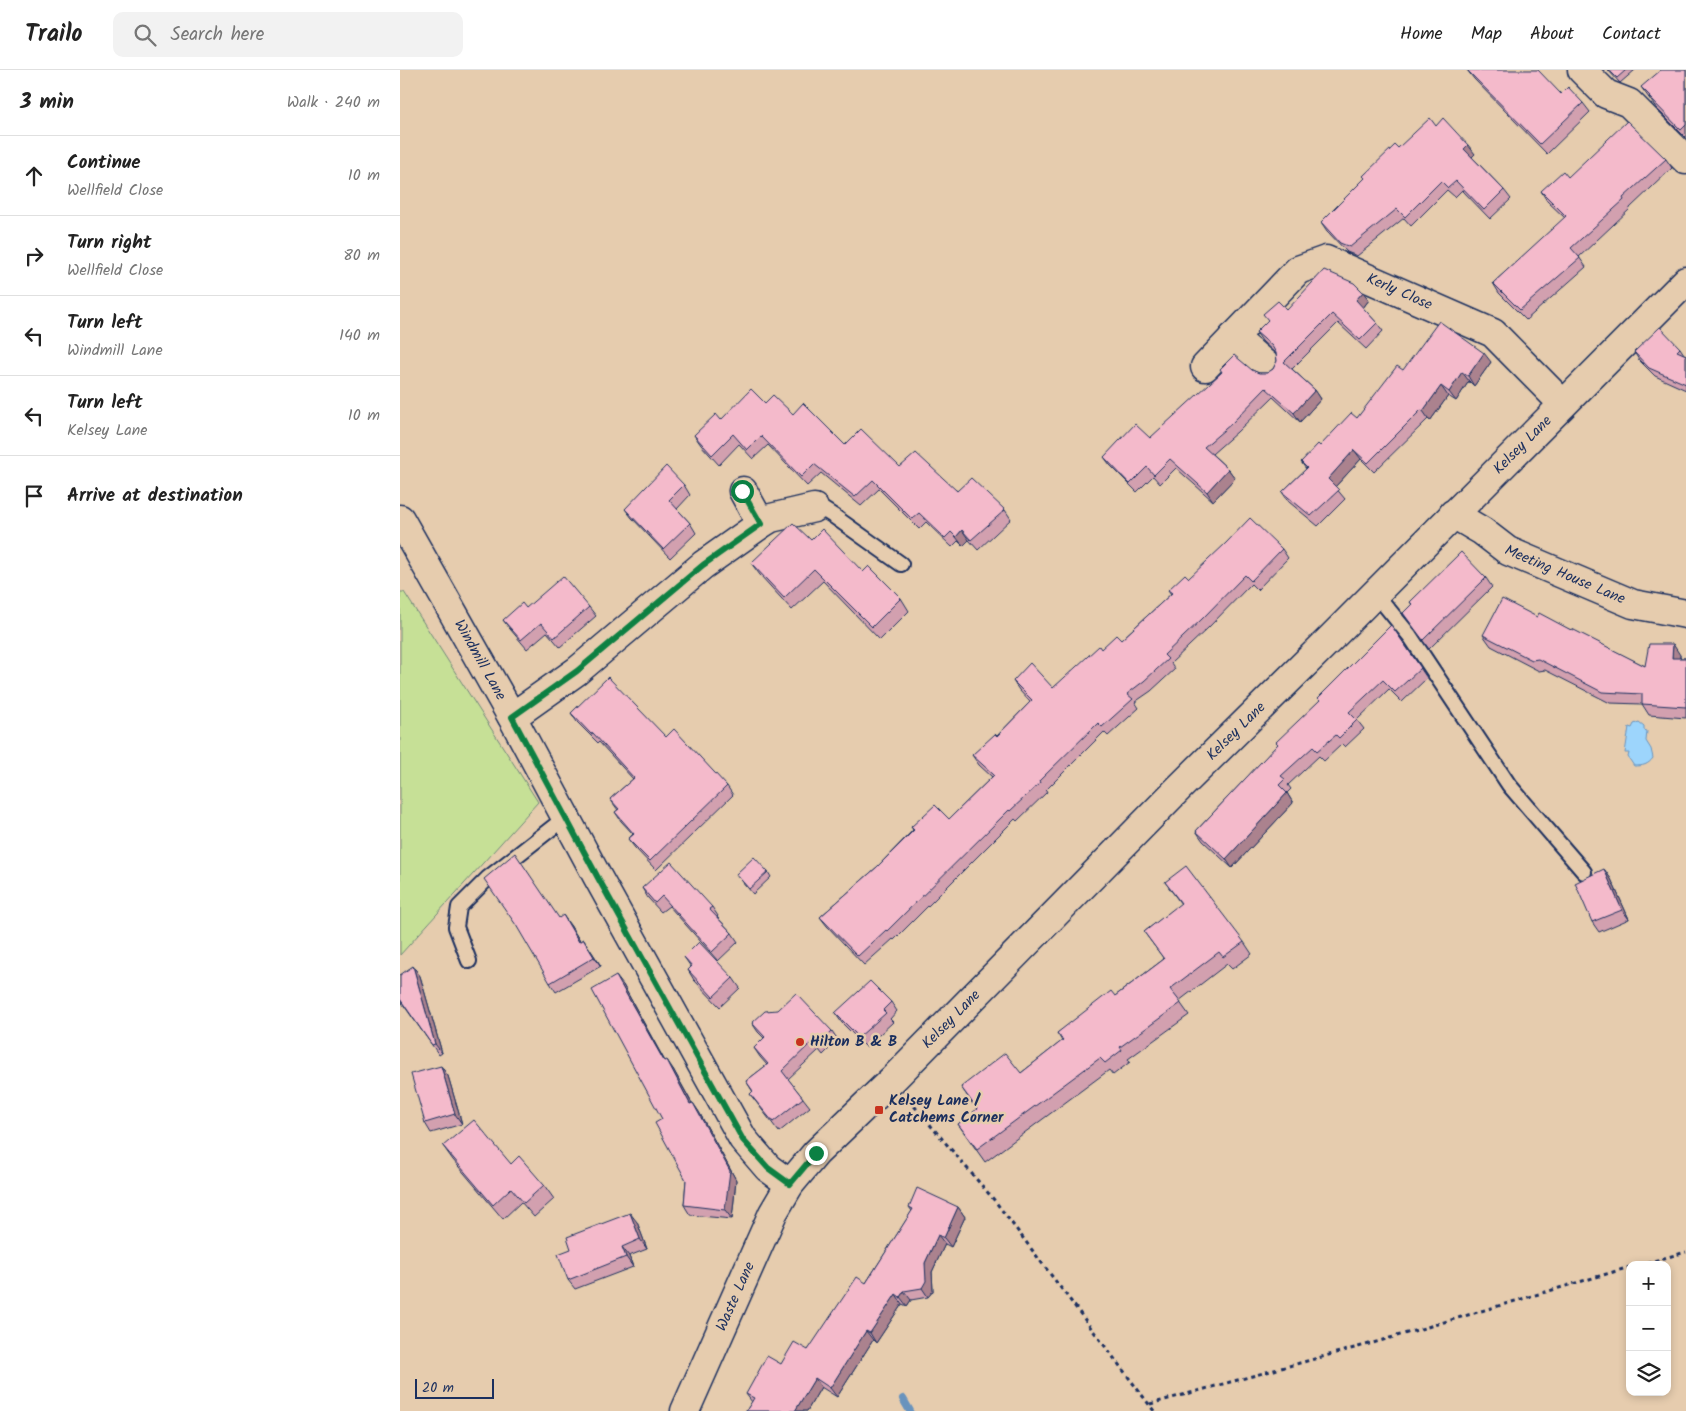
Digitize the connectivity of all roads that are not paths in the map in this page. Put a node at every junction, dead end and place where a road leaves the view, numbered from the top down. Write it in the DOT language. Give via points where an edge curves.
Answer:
graph roads {
  1 [pos="1582,70"];
  2 [pos="1686,160"];
  3 [pos="1686,281"];
  4 [pos="1234,337"];
  5 [pos="1205,367"];
  6 [pos="1268,367"];
  7 [pos="1563,404"];
  8 [pos="742,491"];
  9 [pos="814,508"];
  10 [pos="1453,514"];
  11 [pos="400,520"];
  12 [pos="761,524"];
  13 [pos="901,564"];
  14 [pos="412,565"];
  15 [pos="1375,593"];
  16 [pos="1686,614"];
  17 [pos="512,717"];
  18 [pos="566,817"];
  19 [pos="1584,872"];
  20 [pos="469,961"];
  21 [pos="790,1184"];
  22 [pos="685,1411"];
  1 -- 2 [label="street" via="1606,94 1629,103"];
  3 -- 7 [label="street, Kelsey Lane"];
  4 -- 5 [label="street, Kerly Close"];
  4 -- 6 [label="street"];
  4 -- 7 [label="street, Kerly Close" via="1298,270 1326,260 1493,333"];
  7 -- 10 [label="street, Kelsey Lane"];
  8 -- 12 [label="street"];
  9 -- 12 [label="street" via="771,518"];
  9 -- 13 [label="lane" via="824,510"];
  10 -- 15 [label="street, Kelsey Lane"];
  10 -- 16 [label="street, Meeting House Lane" via="1508,551 1633,604"];
  11 -- 14 [label="street, Windmill Lane"];
  12 -- 17 [label="street" via="703,565 577,671"];
  14 -- 17 [label="street, Windmill Lane"];
  15 -- 19 [label="lane" via="1410,636 1509,785"];
  15 -- 21 [label="street, Kelsey Lane" via="816,1153"];
  17 -- 18 [label="street, Windmill Lane"];
  18 -- 20 [label="lane" via="488,878 460,907 456,927"];
  18 -- 21 [label="street, Windmill Lane" via="743,1140 768,1168"];
  21 -- 22 [label="street, Waste Lane" via="773,1213"];
}
